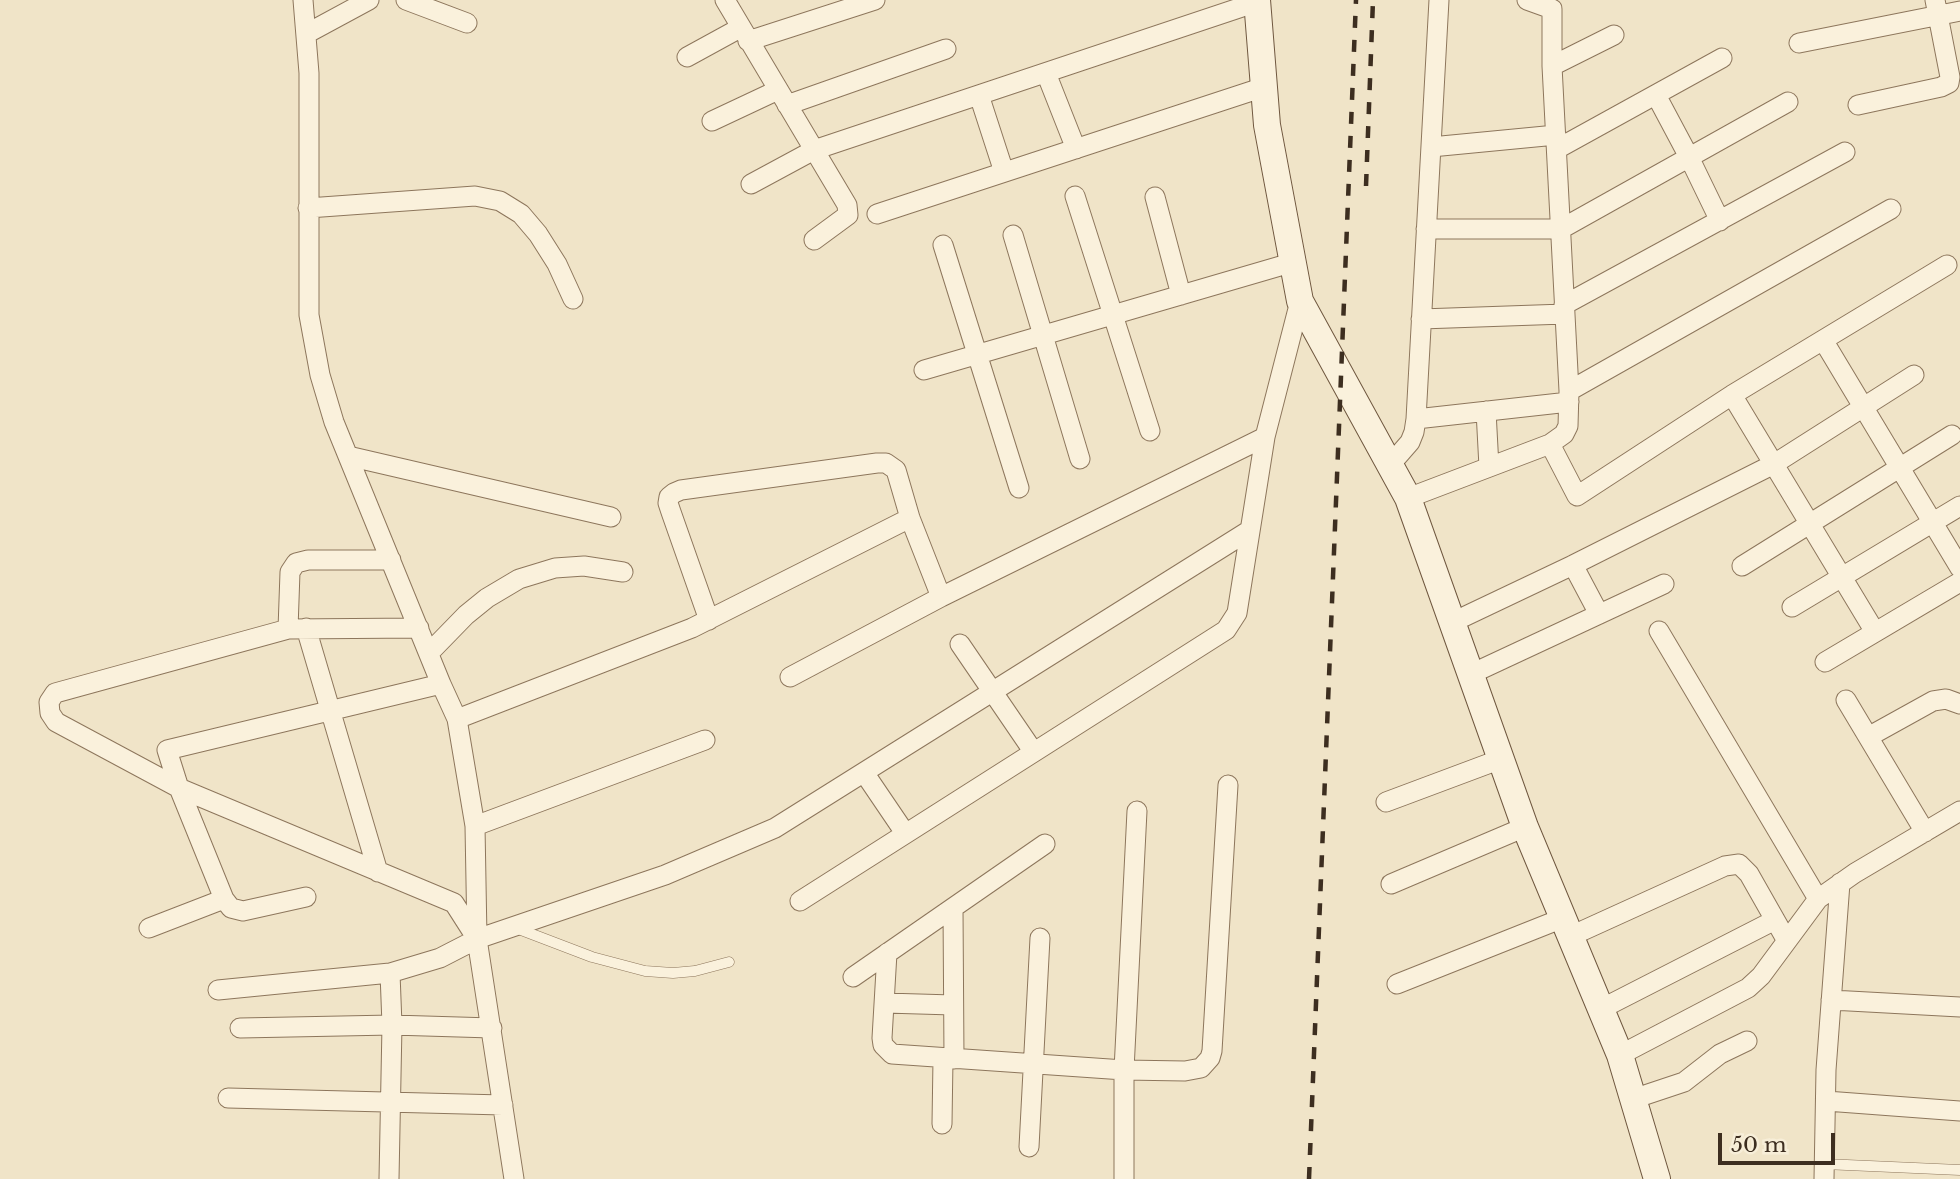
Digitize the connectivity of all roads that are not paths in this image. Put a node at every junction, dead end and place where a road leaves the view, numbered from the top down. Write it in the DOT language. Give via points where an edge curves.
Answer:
graph roads {
  1 [pos="303,0"];
  2 [pos="369,0"];
  3 [pos="406,0"];
  4 [pos="725,0"];
  5 [pos="875,0"];
  6 [pos="1439,0"];
  7 [pos="1527,0"];
  8 [pos="1257,1"];
  9 [pos="1937,8"];
  10 [pos="1960,11"];
  11 [pos="467,23"];
  12 [pos="306,34"];
  13 [pos="744,35"];
  14 [pos="1614,35"];
  15 [pos="1798,43"];
  16 [pos="946,49"];
  17 [pos="687,57"];
  18 [pos="1721,58"];
  19 [pos="1552,66"];
  20 [pos="1046,73"];
  21 [pos="1264,87"];
  22 [pos="1656,94"];
  23 [pos="979,95"];
  24 [pos="782,98"];
  25 [pos="1788,102"];
  26 [pos="1858,105"];
  27 [pos="712,121"];
  28 [pos="1556,142"];
  29 [pos="1431,147"];
  30 [pos="1076,149"];
  31 [pos="814,150"];
  32 [pos="1845,152"];
  33 [pos="1689,157"];
  34 [pos="1004,172"];
  35 [pos="751,184"];
  36 [pos="1075,197"];
  37 [pos="1155,197"];
  38 [pos="308,208"];
  39 [pos="1891,209"];
  40 [pos="877,214"];
  41 [pos="1720,221"];
  42 [pos="1426,229"];
  43 [pos="1561,229"];
  44 [pos="1013,235"];
  45 [pos="814,240"];
  46 [pos="943,245"];
  47 [pos="1294,262"];
  48 [pos="1947,265"];
  49 [pos="1181,295"];
  50 [pos="573,299"];
  51 [pos="1300,302"];
  52 [pos="1565,310"];
  53 [pos="1112,315"];
  54 [pos="1421,319"];
  55 [pos="1045,335"];
  56 [pos="1824,340"];
  57 [pos="979,354"];
  58 [pos="924,370"];
  59 [pos="1914,375"];
  60 [pos="1732,395"];
  61 [pos="1569,397"];
  62 [pos="1864,407"];
  63 [pos="1486,411"];
  64 [pos="1416,419"];
  65 [pos="1150,431"];
  66 [pos="1952,435"];
  67 [pos="1265,437"];
  68 [pos="1550,444"];
  69 [pos="348,456"];
  70 [pos="1080,459"];
  71 [pos="1774,464"];
  72 [pos="1390,465"];
  73 [pos="1489,467"];
  74 [pos="1899,467"];
  75 [pos="1019,488"];
  76 [pos="1408,498"];
  77 [pos="1960,506"];
  78 [pos="611,516"];
  79 [pos="910,519"];
  80 [pos="1810,522"];
  81 [pos="1931,522"];
  82 [pos="1250,530"];
  83 [pos="391,560"];
  84 [pos="1573,565"];
  85 [pos="1742,566"];
  86 [pos="1960,568"];
  87 [pos="623,572"];
  88 [pos="1843,577"];
  89 [pos="1960,582"];
  90 [pos="1664,584"];
  91 [pos="941,597"];
  92 [pos="1792,607"];
  93 [pos="1600,614"];
  94 [pos="709,620"];
  95 [pos="1453,622"];
  96 [pos="419,628"];
  97 [pos="297,629"];
  98 [pos="1659,631"];
  99 [pos="1875,632"];
  100 [pos="960,644"];
  101 [pos="429,653"];
  102 [pos="1825,662"];
  103 [pos="1471,674"];
  104 [pos="790,677"];
  105 [pos="441,684"];
  106 [pos="992,693"];
  107 [pos="1846,700"];
  108 [pos="1960,704"];
  109 [pos="330,710"];
  110 [pos="457,719"];
  111 [pos="1868,737"];
  112 [pos="705,740"];
  113 [pos="1033,751"];
  114 [pos="1501,760"];
  115 [pos="864,774"];
  116 [pos="1228,785"];
  117 [pos="178,788"];
  118 [pos="1386,802"];
  119 [pos="1137,811"];
  120 [pos="1960,811"];
  121 [pos="475,826"];
  122 [pos="1525,827"];
  123 [pos="1925,832"];
  124 [pos="905,834"];
  125 [pos="1045,844"];
  126 [pos="378,872"];
  127 [pos="1840,883"];
  128 [pos="1391,884"];
  129 [pos="306,897"];
  130 [pos="1818,898"];
  131 [pos="223,899"];
  132 [pos="800,901"];
  133 [pos="953,908"];
  134 [pos="1775,920"];
  135 [pos="512,927"];
  136 [pos="1567,927"];
  137 [pos="149,928"];
  138 [pos="1040,937"];
  139 [pos="477,939"];
  140 [pos="1787,941"];
  141 [pos="887,953"];
  142 [pos="729,962"];
  143 [pos="390,973"];
  144 [pos="853,977"];
  145 [pos="1397,984"];
  146 [pos="218,990"];
  147 [pos="1831,999"];
  148 [pos="884,1003"];
  149 [pos="953,1005"];
  150 [pos="1960,1007"];
  151 [pos="1601,1009"];
  152 [pos="392,1025"];
  153 [pos="240,1028"];
  154 [pos="492,1028"];
  155 [pos="1747,1041"];
  156 [pos="1620,1055"];
  157 [pos="948,1059"];
  158 [pos="1034,1065"];
  159 [pos="1124,1070"];
  160 [pos="228,1098"];
  161 [pos="1633,1099"];
  162 [pos="390,1101"];
  163 [pos="1826,1101"];
  164 [pos="503,1105"];
  165 [pos="1960,1111"];
  166 [pos="942,1124"];
  167 [pos="1029,1147"];
  168 [pos="1960,1170"];
  169 [pos="1824,1172"];
  170 [pos="389,1179"];
  171 [pos="514,1179"];
  172 [pos="1124,1179"];
  173 [pos="1657,1179"];
  1 -- 12 [label="street"];
  2 -- 12 [label="street"];
  3 -- 11 [label="street"];
  4 -- 13 [label="street"];
  5 -- 13 [label="street"];
  6 -- 29 [label="street"];
  7 -- 19 [label="street" via="1552,9"];
  8 -- 20 [label="street"];
  8 -- 21 [label="street"];
  9 -- 10 [label="street"];
  9 -- 15 [label="street"];
  9 -- 26 [label="street" via="1949,83"];
  12 -- 38 [label="street"];
  13 -- 17 [label="street"];
  13 -- 24 [label="street"];
  14 -- 19 [label="street"];
  16 -- 24 [label="street"];
  18 -- 22 [label="street"];
  19 -- 28 [label="street"];
  20 -- 23 [label="street"];
  20 -- 30 [label="street"];
  21 -- 30 [label="street"];
  21 -- 47 [label="street"];
  22 -- 28 [label="street"];
  22 -- 33 [label="street"];
  23 -- 31 [label="street"];
  23 -- 34 [label="street"];
  24 -- 27 [label="street"];
  24 -- 31 [label="street"];
  25 -- 33 [label="street"];
  28 -- 29 [label="street"];
  28 -- 43 [label="street"];
  29 -- 42 [label="street"];
  30 -- 34 [label="street"];
  31 -- 35 [label="street"];
  31 -- 45 [label="street" via="849,212"];
  32 -- 41 [label="street"];
  33 -- 41 [label="street"];
  33 -- 43 [label="street"];
  34 -- 40 [label="street"];
  36 -- 53 [label="street"];
  37 -- 49 [label="street"];
  38 -- 50 [label="street" via="475,196 500,201 521,214 538,234"];
  38 -- 69 [label="street" via="309,315 320,375"];
  39 -- 61 [label="street"];
  41 -- 52 [label="street"];
  42 -- 43 [label="street"];
  42 -- 54 [label="street"];
  43 -- 52 [label="street"];
  44 -- 55 [label="street"];
  46 -- 57 [label="street"];
  47 -- 49 [label="street"];
  47 -- 51 [label="street"];
  48 -- 56 [label="street"];
  49 -- 53 [label="street"];
  51 -- 67 [label="street"];
  51 -- 72 [label="street"];
  52 -- 54 [label="street"];
  52 -- 61 [label="street"];
  53 -- 55 [label="street"];
  53 -- 65 [label="street"];
  54 -- 64 [label="street"];
  55 -- 57 [label="street"];
  55 -- 70 [label="street"];
  56 -- 60 [label="street"];
  56 -- 62 [label="street"];
  57 -- 58 [label="street"];
  57 -- 75 [label="street"];
  59 -- 62 [label="street"];
  60 -- 68 [label="street" via="1577,496"];
  60 -- 71 [label="street"];
  61 -- 63 [label="street"];
  61 -- 68 [label="street" via="1568,426"];
  62 -- 71 [label="street"];
  62 -- 74 [label="street"];
  63 -- 64 [label="street"];
  63 -- 73 [label="street"];
  64 -- 72 [label="street" via="1410,442"];
  66 -- 74 [label="street"];
  67 -- 82 [label="street"];
  67 -- 91 [label="street"];
  68 -- 73 [label="street"];
  69 -- 78 [label="street"];
  69 -- 83 [label="street"];
  71 -- 80 [label="street"];
  71 -- 84 [label="street"];
  72 -- 76 [label="street"];
  73 -- 76 [label="street"];
  74 -- 80 [label="street"];
  74 -- 81 [label="street"];
  76 -- 95 [label="street"];
  77 -- 81 [label="street"];
  79 -- 91 [label="street"];
  79 -- 94 [label="street"];
  79 -- 94 [label="street" via="896,470 886,463 674,493 668,503"];
  80 -- 85 [label="street"];
  80 -- 88 [label="street"];
  81 -- 86 [label="street"];
  81 -- 88 [label="street"];
  82 -- 106 [label="street"];
  82 -- 113 [label="street" via="1237,613 1226,630"];
  83 -- 96 [label="street"];
  83 -- 97 [label="street" via="296,563 290,572"];
  84 -- 93 [label="street"];
  84 -- 95 [label="street"];
  87 -- 101 [label="street" via="584,566 555,568 520,579 466,615"];
  88 -- 92 [label="street"];
  88 -- 99 [label="street"];
  89 -- 99 [label="street"];
  90 -- 93 [label="street"];
  91 -- 104 [label="street"];
  93 -- 103 [label="street"];
  94 -- 110 [label="street"];
  95 -- 103 [label="street"];
  96 -- 97 [label="street"];
  96 -- 101 [label="street"];
  97 -- 109 [label="street"];
  97 -- 117 [label="street" via="54,693 49,702 56,722"];
  98 -- 130 [label="street"];
  99 -- 102 [label="street"];
  100 -- 106 [label="street"];
  101 -- 105 [label="street"];
  103 -- 114 [label="street"];
  105 -- 109 [label="street"];
  105 -- 110 [label="street"];
  106 -- 113 [label="street"];
  106 -- 115 [label="street"];
  107 -- 111 [label="street"];
  108 -- 111 [label="street" via="1933,701"];
  109 -- 117 [label="street" via="167,750"];
  109 -- 126 [label="street"];
  110 -- 121 [label="street"];
  111 -- 123 [label="street"];
  112 -- 121 [label="street"];
  113 -- 124 [label="street"];
  114 -- 118 [label="street"];
  114 -- 122 [label="street"];
  115 -- 124 [label="street"];
  115 -- 135 [label="street" via="775,828 665,875"];
  116 -- 159 [label="street" via="1210,1058 1201,1068 1185,1071"];
  117 -- 126 [label="street"];
  117 -- 131 [label="street"];
  119 -- 159 [label="street"];
  120 -- 123 [label="street"];
  121 -- 139 [label="street"];
  122 -- 128 [label="street"];
  122 -- 136 [label="street"];
  123 -- 127 [label="street"];
  124 -- 132 [label="street"];
  125 -- 133 [label="street"];
  126 -- 139 [label="street" via="454,904"];
  127 -- 130 [label="street"];
  127 -- 147 [label="street"];
  129 -- 131 [label="street" via="243,911 231,908"];
  130 -- 140 [label="street"];
  131 -- 137 [label="street"];
  133 -- 141 [label="street"];
  133 -- 149 [label="street"];
  134 -- 136 [label="street" via="1744,867 1733,864"];
  134 -- 140 [label="street"];
  134 -- 151 [label="street"];
  135 -- 139 [label="street"];
  135 -- 142 [label="lane" via="645,971 695,971"];
  136 -- 145 [label="street"];
  136 -- 151 [label="street"];
  138 -- 158 [label="street"];
  139 -- 143 [label="street" via="440,958"];
  139 -- 154 [label="street"];
  140 -- 156 [label="street" via="1748,988"];
  141 -- 144 [label="street"];
  141 -- 148 [label="street"];
  143 -- 146 [label="street"];
  143 -- 152 [label="street"];
  147 -- 150 [label="street"];
  147 -- 163 [label="street"];
  148 -- 149 [label="street"];
  148 -- 157 [label="street" via="882,1038 887,1051"];
  149 -- 157 [label="street"];
  151 -- 156 [label="street"];
  152 -- 153 [label="street"];
  152 -- 154 [label="street"];
  152 -- 162 [label="street"];
  154 -- 164 [label="street"];
  155 -- 161 [label="street" via="1720,1054 1684,1082"];
  156 -- 161 [label="street"];
  157 -- 158 [label="street"];
  157 -- 166 [label="street"];
  158 -- 159 [label="street"];
  158 -- 167 [label="street"];
  159 -- 172 [label="street"];
  160 -- 162 [label="street"];
  161 -- 173 [label="street"];
  162 -- 164 [label="street"];
  162 -- 170 [label="street"];
  163 -- 165 [label="street"];
  163 -- 169 [label="street"];
  164 -- 171 [label="street"];
  168 -- 169 [label="lane"];
}
